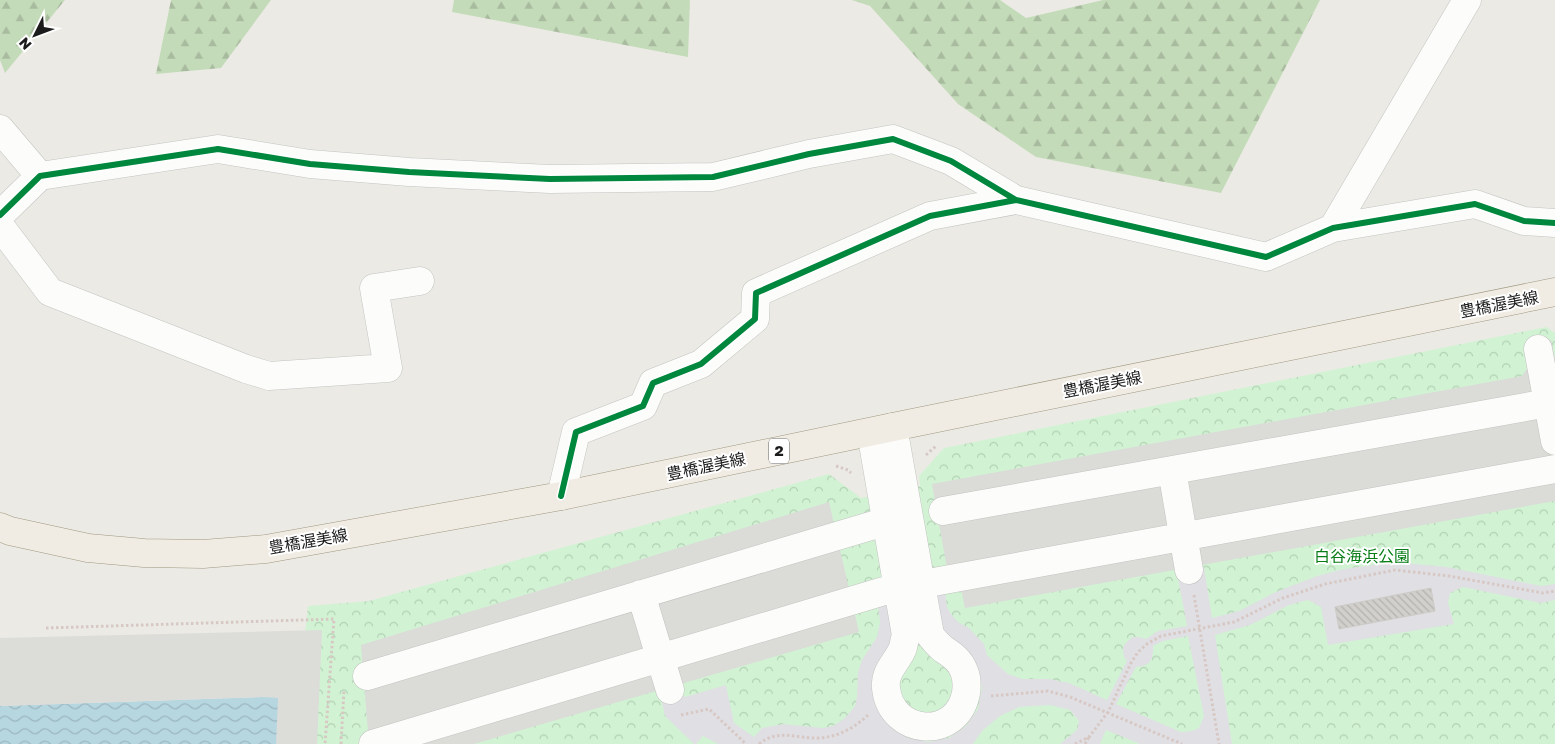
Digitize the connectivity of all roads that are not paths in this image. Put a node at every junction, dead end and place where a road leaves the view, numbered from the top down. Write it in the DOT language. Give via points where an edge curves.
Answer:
graph roads {
  1 [pos="1467,0"];
  2 [pos="0,129"];
  3 [pos="40,176"];
  4 [pos="1016,200"];
  5 [pos="0,216"];
  6 [pos="1555,223"];
  7 [pos="0,226"];
  8 [pos="1333,228"];
  9 [pos="420,281"];
  10 [pos="1555,292"];
  11 [pos="1538,349"];
  12 [pos="1548,403"];
  13 [pos="882,429"];
  14 [pos="1555,441"];
  15 [pos="1555,469"];
  16 [pos="1172,470"];
  17 [pos="561,496"];
  18 [pos="943,511"];
  19 [pos="874,525"];
  20 [pos="0,526"];
  21 [pos="1184,537"];
  22 [pos="1189,570"];
  23 [pos="910,586"];
  24 [pos="641,594"];
  25 [pos="660,658"];
  26 [pos="367,676"];
  27 [pos="670,690"];
  28 [pos="373,744"];
  1 -- 8 [label="street"];
  2 -- 3 [label="street"];
  3 -- 4 [label="street" via="218,149 310,164 409,172 550,179 713,177 893,138 951,161"];
  3 -- 5 [label="street"];
  4 -- 8 [label="street" via="1266,257"];
  4 -- 17 [label="street" via="930,216 756,293 755,319 700,364 653,383 642,406 576,432"];
  6 -- 8 [label="street" via="1524,221 1475,204"];
  7 -- 9 [label="street" via="50,292 269,376 388,368 374,288"];
  10 -- 13 [label="main road, 豊橋渥美線 / 2"];
  11 -- 12 [label="street"];
  12 -- 14 [label="street"];
  12 -- 16 [label="street"];
  13 -- 17 [label="main road, 豊橋渥美線 / 2"];
  13 -- 23 [label="street"];
  15 -- 21 [label="street"];
  16 -- 18 [label="street"];
  16 -- 21 [label="street"];
  17 -- 20 [label="main road, 豊橋渥美線 / 2" via="266,549 203,554 88,548"];
  19 -- 24 [label="street"];
  21 -- 22 [label="street"];
  21 -- 23 [label="street"];
  23 -- 23 [label="street" via="930,635 955,657 964,671 967,686 964,702 955,715 942,724 926,727 910,724 898,715 888,702 885,686 888,670 902,650 906,635"];
  23 -- 25 [label="street"];
  24 -- 25 [label="street"];
  24 -- 26 [label="street"];
  25 -- 27 [label="street"];
  25 -- 28 [label="street"];
}
